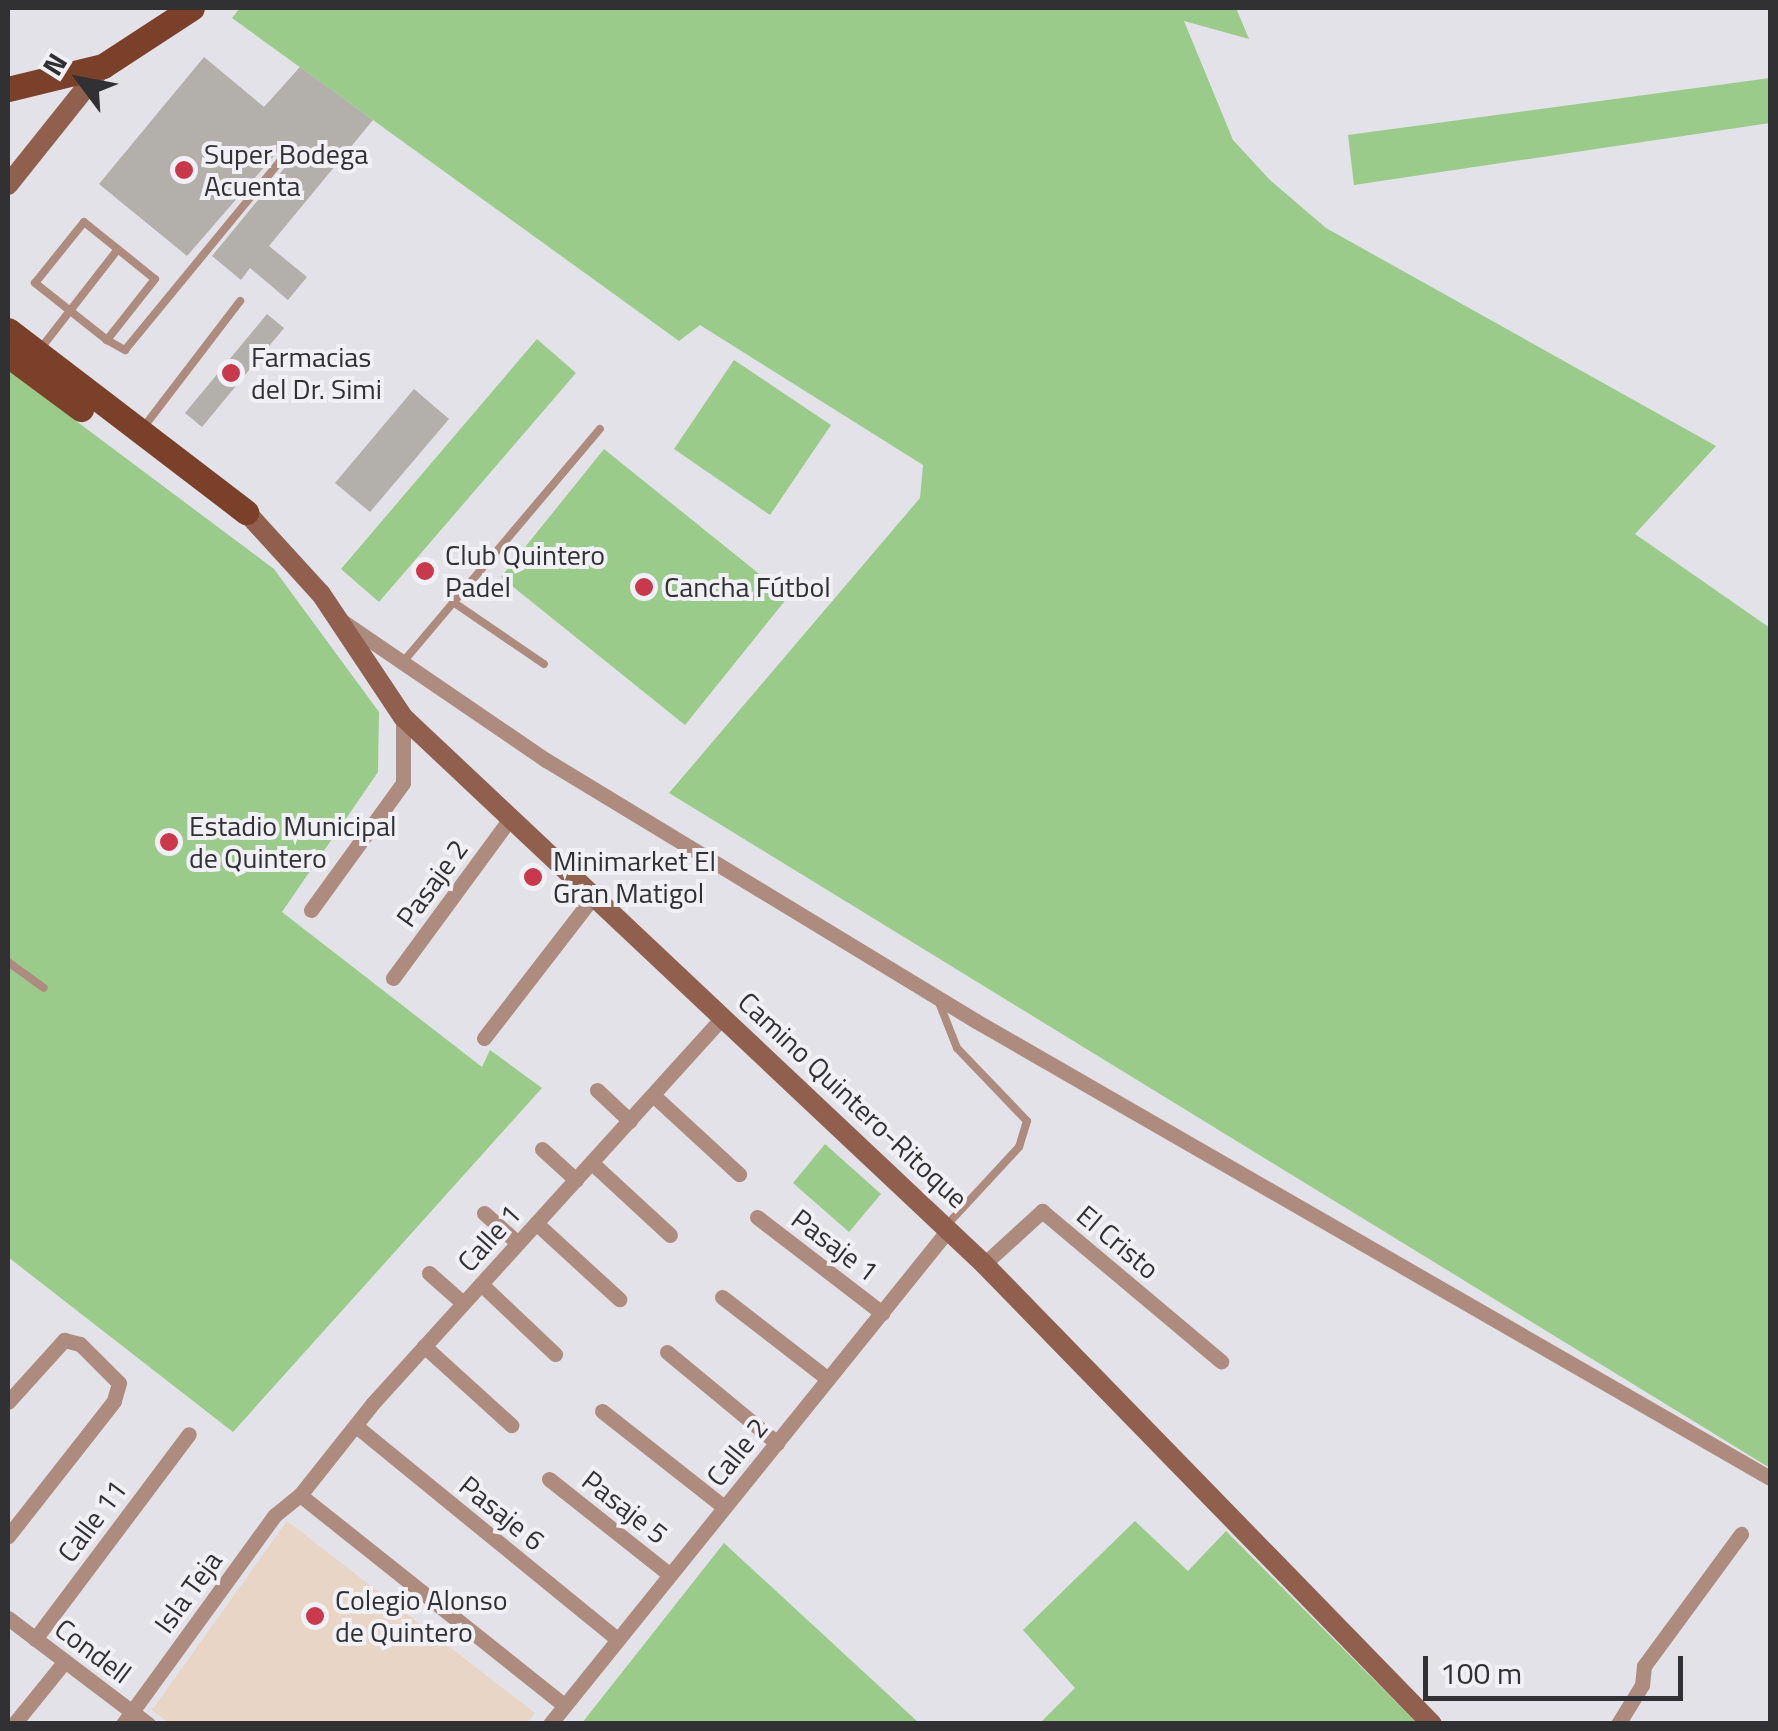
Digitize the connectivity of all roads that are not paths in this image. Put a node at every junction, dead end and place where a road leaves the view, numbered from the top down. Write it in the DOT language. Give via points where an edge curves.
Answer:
graph roads {
  1 [pos="192,8"];
  2 [pos="103,66"];
  3 [pos="8,89"];
  4 [pos="284,155"];
  5 [pos="8,184"];
  6 [pos="118,249"];
  7 [pos="240,300"];
  8 [pos="70,311"];
  9 [pos="8,330"];
  10 [pos="107,340"];
  11 [pos="36,353"];
  12 [pos="8,354"];
  13 [pos="600,429"];
  14 [pos="140,431"];
  15 [pos="246,512"];
  16 [pos="453,602"];
  17 [pos="338,618"];
  18 [pos="403,662"];
  19 [pos="544,664"];
  20 [pos="404,717"];
  21 [pos="510,819"];
  22 [pos="593,897"];
  23 [pos="311,910"];
  24 [pos="8,962"];
  25 [pos="394,978"];
  26 [pos="44,988"];
  27 [pos="938,998"];
  28 [pos="721,1019"];
  29 [pos="484,1038"];
  30 [pos="597,1090"];
  31 [pos="653,1095"];
  32 [pos="630,1121"];
  33 [pos="542,1150"];
  34 [pos="592,1162"];
  35 [pos="739,1174"];
  36 [pos="576,1180"];
  37 [pos="484,1213"];
  38 [pos="757,1218"];
  39 [pos="536,1224"];
  40 [pos="947,1229"];
  41 [pos="670,1235"];
  42 [pos="518,1243"];
  43 [pos="984,1264"];
  44 [pos="430,1273"];
  45 [pos="481,1284"];
  46 [pos="722,1297"];
  47 [pos="619,1298"];
  48 [pos="464,1303"];
  49 [pos="882,1313"];
  50 [pos="424,1346"];
  51 [pos="666,1352"];
  52 [pos="555,1354"];
  53 [pos="1222,1361"];
  54 [pos="828,1379"];
  55 [pos="8,1402"];
  56 [pos="602,1411"];
  57 [pos="511,1425"];
  58 [pos="356,1426"];
  59 [pos="189,1434"];
  60 [pos="777,1443"];
  61 [pos="1770,1478"];
  62 [pos="549,1479"];
  63 [pos="300,1495"];
  64 [pos="724,1507"];
  65 [pos="1741,1534"];
  66 [pos="8,1536"];
  67 [pos="670,1574"];
  68 [pos="8,1618"];
  69 [pos="35,1639"];
  70 [pos="617,1640"];
  71 [pos="65,1661"];
  72 [pos="564,1706"];
  73 [pos="128,1718"];
  74 [pos="14,1724"];
  75 [pos="148,1724"];
  76 [pos="550,1724"];
  77 [pos="1432,1724"];
  78 [pos="1618,1724"];
  1 -- 2 [label="main road"];
  2 -- 3 [label="main road"];
  2 -- 5 [label="main road"];
  4 -- 10 [label="lane" via="125,350"];
  6 -- 8 [label="lane"];
  6 -- 8 [label="lane" via="84,222 36,283"];
  6 -- 10 [label="lane" via="155,279"];
  7 -- 14 [label="lane"];
  8 -- 10 [label="lane"];
  8 -- 11 [label="lane"];
  9 -- 11 [label="main road, Camino Quintero-Ritoque"];
  11 -- 12 [label="main road"];
  11 -- 14 [label="main road, Camino Quintero-Ritoque"];
  12 -- 15 [label="main road, Camino Quintero-Ritoque" via="130,442"];
  13 -- 16 [label="lane"];
  14 -- 15 [label="main road, Camino Quintero-Ritoque"];
  15 -- 17 [label="main road, Camino Quintero-Ritoque"];
  16 -- 18 [label="lane"];
  16 -- 19 [label="lane"];
  17 -- 18 [label="street"];
  17 -- 20 [label="main road, Camino Quintero-Ritoque"];
  18 -- 27 [label="street" via="546,760"];
  20 -- 21 [label="main road, Camino Quintero-Ritoque"];
  20 -- 23 [label="street" via="402,783"];
  21 -- 22 [label="main road, Camino Quintero-Ritoque"];
  21 -- 25 [label="street, Pasaje 2"];
  22 -- 28 [label="main road, Camino Quintero-Ritoque"];
  22 -- 29 [label="street"];
  24 -- 26 [label="lane"];
  27 -- 40 [label="lane" via="957,1048 1026,1121 1019,1147"];
  27 -- 61 [label="street"];
  28 -- 31 [label="street, Calle 1"];
  28 -- 40 [label="main road, Camino Quintero-Ritoque"];
  30 -- 32 [label="street"];
  31 -- 32 [label="street, Calle 1"];
  31 -- 35 [label="street"];
  32 -- 34 [label="street, Calle 1"];
  33 -- 36 [label="street"];
  34 -- 36 [label="street, Calle 1"];
  34 -- 41 [label="street"];
  36 -- 39 [label="street, Calle 1"];
  37 -- 42 [label="street"];
  38 -- 49 [label="street, Pasaje 1"];
  39 -- 42 [label="street, Calle 1"];
  39 -- 47 [label="street"];
  40 -- 43 [label="main road, Camino Quintero-Ritoque"];
  40 -- 49 [label="street, Calle 2"];
  42 -- 45 [label="street, Calle 1"];
  43 -- 53 [label="street, El Cristo" via="1042,1212"];
  43 -- 77 [label="main road, Camino Quintero-Ritoque"];
  44 -- 48 [label="street"];
  45 -- 48 [label="street, Calle 1"];
  45 -- 52 [label="street"];
  46 -- 54 [label="street"];
  48 -- 50 [label="street, Calle 1"];
  49 -- 54 [label="street, Calle 2"];
  50 -- 57 [label="street"];
  50 -- 58 [label="street, Calle 1"];
  51 -- 60 [label="street"];
  54 -- 60 [label="street, Calle 2"];
  55 -- 66 [label="street" via="59,1342 80,1344 112,1371 118,1396"];
  56 -- 64 [label="street"];
  58 -- 63 [label="street, Calle 1"];
  58 -- 70 [label="street, Pasaje 6"];
  59 -- 69 [label="street, Calle 11"];
  60 -- 64 [label="street, Calle 2"];
  62 -- 67 [label="street, Pasaje 5"];
  63 -- 72 [label="street"];
  63 -- 73 [label="street, Isla Teja" via="275,1515"];
  64 -- 67 [label="street, Calle 2"];
  65 -- 78 [label="street" via="1644,1666 1642,1685"];
  67 -- 70 [label="street, Calle 2"];
  68 -- 69 [label="street, Condell"];
  69 -- 71 [label="street, Condell"];
  70 -- 72 [label="street, Calle 2"];
  71 -- 73 [label="street, Condell"];
  71 -- 74 [label="street"];
  72 -- 76 [label="street, Calle 2"];
  73 -- 75 [label="street, Condell"];
}
